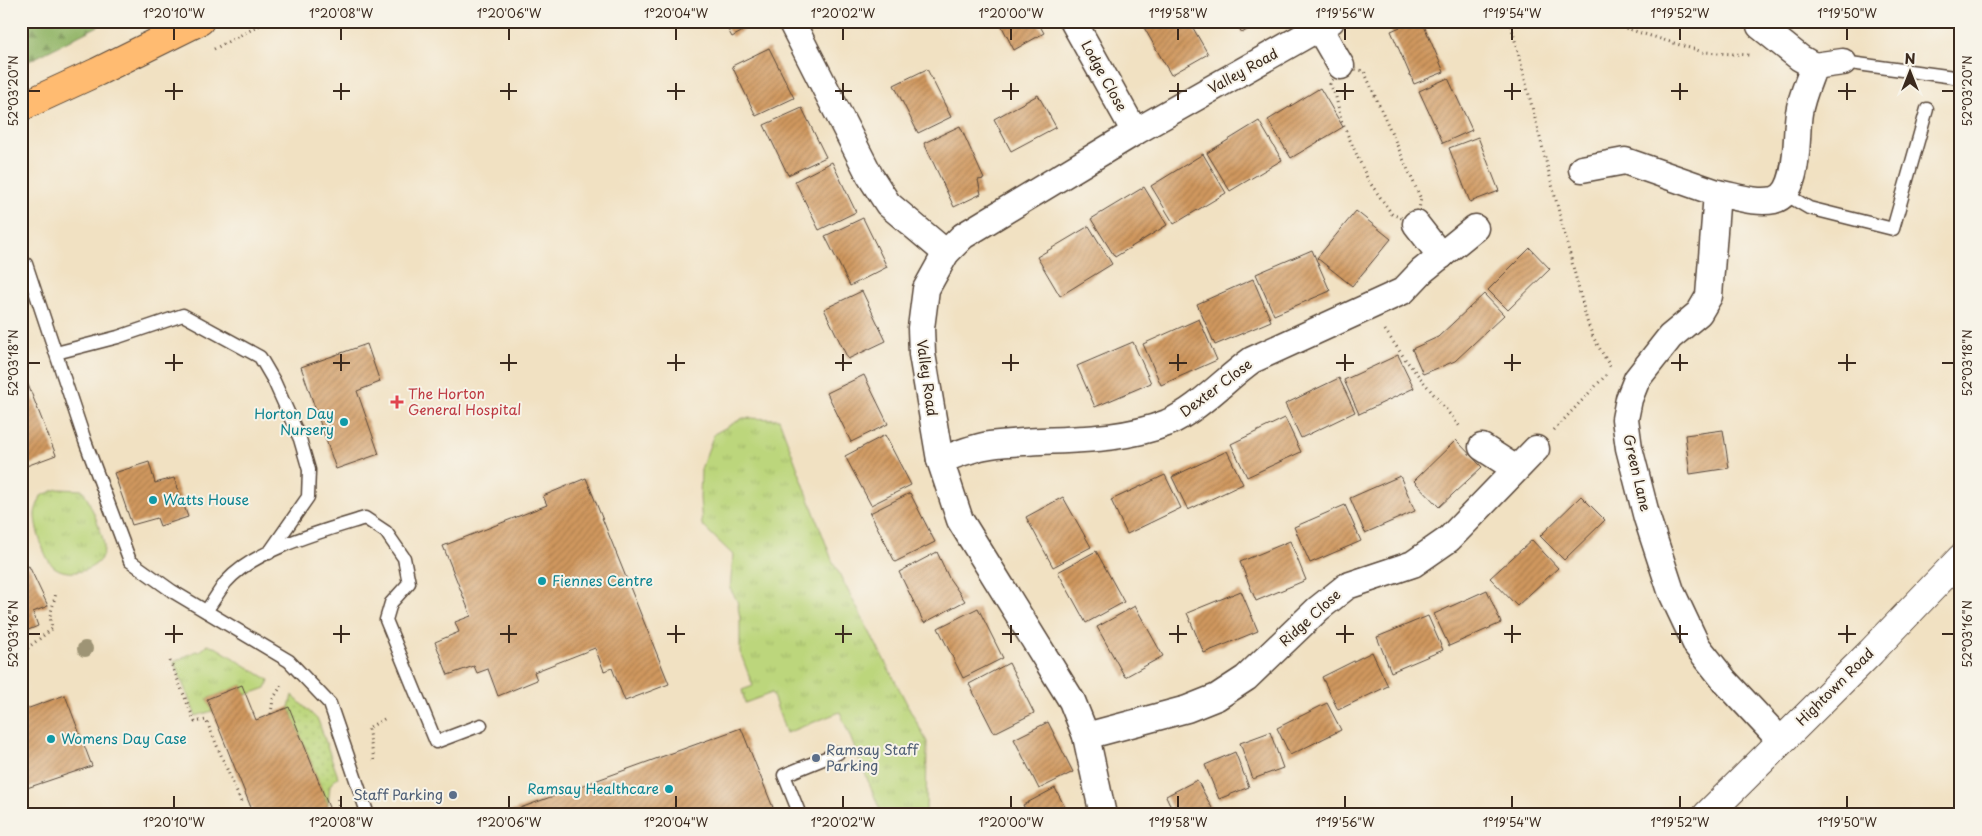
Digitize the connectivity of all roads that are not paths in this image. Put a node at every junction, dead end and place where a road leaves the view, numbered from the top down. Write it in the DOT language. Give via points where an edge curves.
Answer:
graph roads {
  1 [pos="200,21"];
  2 [pos="791,21"];
  3 [pos="1073,21"];
  4 [pos="1325,24"];
  5 [pos="1760,26"];
  6 [pos="1843,62"];
  7 [pos="1341,66"];
  8 [pos="1814,66"];
  9 [pos="1961,78"];
  10 [pos="21,107"];
  11 [pos="1927,109"];
  12 [pos="1135,132"];
  13 [pos="1582,169"];
  14 [pos="1717,193"];
  15 [pos="1785,194"];
  16 [pos="1416,224"];
  17 [pos="1475,228"];
  18 [pos="946,253"];
  19 [pos="1441,256"];
  20 [pos="21,260"];
  21 [pos="56,353"];
  22 [pos="1482,447"];
  23 [pos="1536,449"];
  24 [pos="940,460"];
  25 [pos="1516,469"];
  26 [pos="269,553"];
  27 [pos="1961,558"];
  28 [pos="206,611"];
  29 [pos="481,725"];
  30 [pos="1086,736"];
  31 [pos="1781,741"];
  32 [pos="838,753"];
  33 [pos="368,815"];
  34 [pos="800,815"];
  35 [pos="1103,815"];
  36 [pos="1707,815"];
  1 -- 10 [label="main road"];
  2 -- 18 [label="street" via="870,176 888,204"];
  3 -- 12 [label="street, Lodge Close"];
  4 -- 7 [label="street, Valley Road"];
  4 -- 12 [label="street, Valley Road"];
  5 -- 8 [label="street"];
  6 -- 8 [label="street"];
  6 -- 9 [label="lane"];
  8 -- 15 [label="street" via="1799,112 1792,180"];
  11 -- 15 [label="lane" via="1893,229 1809,208"];
  12 -- 18 [label="street, Valley Road" via="963,236"];
  13 -- 14 [label="street" via="1625,161"];
  14 -- 15 [label="street" via="1758,200 1775,200"];
  14 -- 31 [label="street, Green Lane" via="1709,296 1699,313 1670,337 1637,379 1625,419 1647,518 1671,591 1697,646"];
  16 -- 19 [label="street"];
  17 -- 19 [label="street, Dexter Close"];
  18 -- 24 [label="street, Valley Road" via="926,290 921,328 922,354"];
  19 -- 24 [label="street, Dexter Close" via="1403,291 1252,360 1191,410 1166,423 1123,436 988,445"];
  20 -- 21 [label="lane" via="26,264"];
  21 -- 26 [label="lane" via="183,315 260,357 300,439 309,470 308,496"];
  21 -- 28 [label="lane" via="130,560"];
  22 -- 25 [label="street"];
  23 -- 25 [label="street, Ridge Close"];
  24 -- 30 [label="street, Valley Road" via="960,520 1072,701"];
  25 -- 30 [label="street, Ridge Close" via="1449,539 1413,564 1347,586 1318,609 1246,678 1217,697 1186,709"];
  26 -- 28 [label="lane" via="253,560 226,582"];
  26 -- 29 [label="lane" via="313,534 365,518 386,532 404,558 409,582 391,602 386,620 436,742"];
  27 -- 31 [label="street, Hightown Road"];
  28 -- 33 [label="lane" via="290,661 330,704"];
  30 -- 35 [label="street, Valley Road"];
  31 -- 36 [label="street, Hightown Road"];
  32 -- 34 [label="lane" via="784,775"];
}
